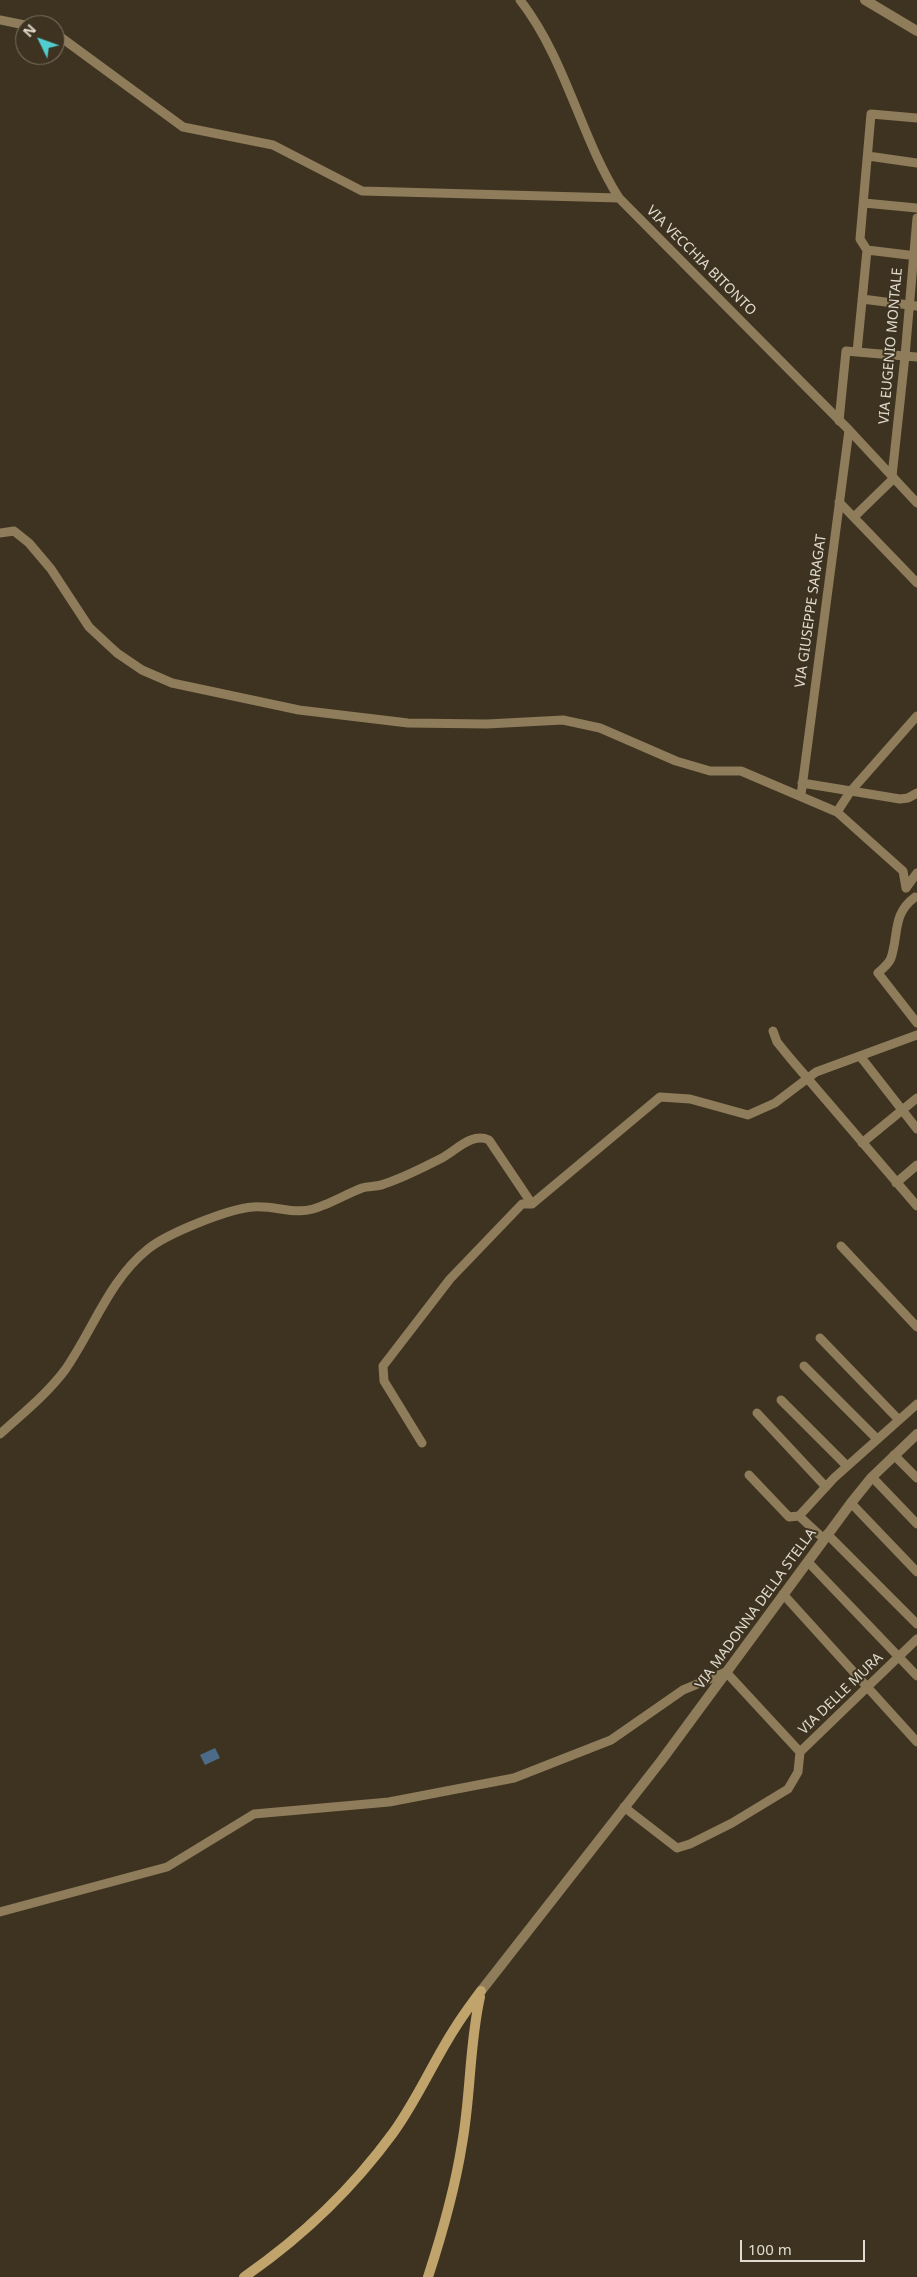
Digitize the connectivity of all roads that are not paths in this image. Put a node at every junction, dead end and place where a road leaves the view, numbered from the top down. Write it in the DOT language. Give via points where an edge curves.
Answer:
graph roads {
  1 [pos="520,0"];
  2 [pos="865,0"];
  3 [pos="0,20"];
  4 [pos="15,23"];
  5 [pos="917,32"];
  6 [pos="65,40"];
  7 [pos="917,118"];
  8 [pos="868,156"];
  9 [pos="917,163"];
  10 [pos="619,198"];
  11 [pos="864,203"];
  12 [pos="917,208"];
  13 [pos="917,218"];
  14 [pos="867,250"];
  15 [pos="915,256"];
  16 [pos="862,299"];
  17 [pos="913,305"];
  18 [pos="857,352"];
  19 [pos="905,356"];
  20 [pos="917,357"];
  21 [pos="839,421"];
  22 [pos="849,430"];
  23 [pos="893,477"];
  24 [pos="840,502"];
  25 [pos="917,503"];
  26 [pos="854,517"];
  27 [pos="0,533"];
  28 [pos="917,583"];
  29 [pos="917,716"];
  30 [pos="802,784"];
  31 [pos="850,792"];
  32 [pos="917,793"];
  33 [pos="801,795"];
  34 [pos="837,812"];
  35 [pos="917,873"];
  36 [pos="906,888"];
  37 [pos="916,898"];
  38 [pos="917,1022"];
  39 [pos="773,1031"];
  40 [pos="917,1035"];
  41 [pos="860,1056"];
  42 [pos="807,1078"];
  43 [pos="917,1098"];
  44 [pos="902,1110"];
  45 [pos="917,1129"];
  46 [pos="862,1143"];
  47 [pos="917,1165"];
  48 [pos="896,1183"];
  49 [pos="532,1204"];
  50 [pos="917,1206"];
  51 [pos="841,1246"];
  52 [pos="917,1327"];
  53 [pos="820,1338"];
  54 [pos="804,1366"];
  55 [pos="781,1400"];
  56 [pos="917,1404"];
  57 [pos="757,1413"];
  58 [pos="899,1420"];
  59 [pos="0,1434"];
  60 [pos="917,1434"];
  61 [pos="877,1439"];
  62 [pos="422,1443"];
  63 [pos="894,1455"];
  64 [pos="847,1466"];
  65 [pos="749,1475"];
  66 [pos="872,1477"];
  67 [pos="917,1478"];
  68 [pos="826,1487"];
  69 [pos="850,1503"];
  70 [pos="799,1516"];
  71 [pos="917,1524"];
  72 [pos="826,1537"];
  73 [pos="808,1562"];
  74 [pos="917,1572"];
  75 [pos="783,1594"];
  76 [pos="917,1624"];
  77 [pos="917,1639"];
  78 [pos="899,1657"];
  79 [pos="726,1672"];
  80 [pos="917,1676"];
  81 [pos="868,1688"];
  82 [pos="917,1742"];
  83 [pos="800,1752"];
  84 [pos="624,1807"];
  85 [pos="0,1912"];
  86 [pos="481,1991"];
  87 [pos="244,2277"];
  88 [pos="428,2277"];
  1 -- 10 [label="street, VIA VECCHIA BITONTO" via="531,14 567,84 604,174"];
  2 -- 5 [label="street"];
  3 -- 4 [label="street"];
  6 -- 10 [label="street" via="183,127 273,145 362,191"];
  7 -- 8 [label="street" via="871,114"];
  8 -- 9 [label="street"];
  8 -- 11 [label="street"];
  10 -- 21 [label="street, VIA VECCHIA BITONTO"];
  11 -- 12 [label="street"];
  11 -- 14 [label="street" via="860,239"];
  13 -- 15 [label="street, VIA EUGENIO MONTALE"];
  14 -- 15 [label="street"];
  14 -- 16 [label="street"];
  15 -- 17 [label="street, VIA EUGENIO MONTALE"];
  16 -- 17 [label="street"];
  16 -- 18 [label="street"];
  17 -- 19 [label="street, VIA EUGENIO MONTALE"];
  18 -- 19 [label="street"];
  18 -- 21 [label="street" via="846,351"];
  19 -- 20 [label="street"];
  19 -- 23 [label="street, VIA EUGENIO MONTALE"];
  21 -- 22 [label="street, VIA VECCHIA BITONTO"];
  22 -- 23 [label="street, VIA VECCHIA BITONTO"];
  22 -- 24 [label="street, VIA GIUSEPPE SARAGAT"];
  23 -- 25 [label="street, VIA VECCHIA BITONTO"];
  23 -- 26 [label="street"];
  24 -- 26 [label="street"];
  24 -- 30 [label="street, VIA GIUSEPPE SARAGAT"];
  26 -- 28 [label="street"];
  27 -- 33 [label="street" via="14,531 29,544 51,569 89,627 117,653 142,670 172,683 300,710 408,723 487,724 563,720 600,728 676,761 710,771 742,771"];
  29 -- 31 [label="street"];
  30 -- 31 [label="street"];
  30 -- 33 [label="street, VIA GIUSEPPE SARAGAT"];
  31 -- 32 [label="street" via="900,799"];
  31 -- 34 [label="street"];
  33 -- 34 [label="street"];
  34 -- 36 [label="street" via="903,871"];
  35 -- 36 [label="street"];
  36 -- 37 [label="street"];
  37 -- 38 [label="street" via="905,904 900,913 890,960 878,974"];
  39 -- 42 [label="street" via="777,1042"];
  40 -- 41 [label="street"];
  41 -- 42 [label="street"];
  41 -- 44 [label="street"];
  42 -- 46 [label="street"];
  42 -- 49 [label="street" via="793,1092 748,1115 690,1099 660,1097"];
  43 -- 44 [label="street"];
  44 -- 45 [label="street"];
  44 -- 46 [label="street"];
  46 -- 48 [label="street"];
  47 -- 48 [label="street"];
  48 -- 50 [label="street"];
  49 -- 59 [label="street" via="489,1140 481,1136 422,1168 316,1209 300,1212 254,1207 172,1234 148,1248 124,1273 65,1370"];
  49 -- 62 [label="street" via="522,1204 450,1279 383,1366 384,1381"];
  51 -- 52 [label="street"];
  53 -- 58 [label="street"];
  54 -- 61 [label="street"];
  55 -- 64 [label="street"];
  56 -- 58 [label="street"];
  57 -- 68 [label="street"];
  58 -- 61 [label="street"];
  60 -- 63 [label="street, VIA MADONNA DELLA STELLA"];
  61 -- 64 [label="street"];
  63 -- 66 [label="street, VIA MADONNA DELLA STELLA"];
  63 -- 67 [label="street"];
  64 -- 68 [label="street"];
  65 -- 70 [label="street" via="789,1517"];
  66 -- 69 [label="street, VIA MADONNA DELLA STELLA"];
  66 -- 71 [label="street"];
  68 -- 70 [label="street"];
  69 -- 72 [label="street, VIA MADONNA DELLA STELLA"];
  69 -- 74 [label="street"];
  70 -- 72 [label="street"];
  72 -- 73 [label="street, VIA MADONNA DELLA STELLA"];
  72 -- 76 [label="street"];
  73 -- 75 [label="street, VIA MADONNA DELLA STELLA"];
  73 -- 78 [label="street"];
  75 -- 79 [label="street, VIA MADONNA DELLA STELLA"];
  75 -- 81 [label="street"];
  77 -- 78 [label="street, VIA DELLE MURA"];
  78 -- 80 [label="street"];
  78 -- 81 [label="street, VIA DELLE MURA"];
  79 -- 83 [label="street"];
  79 -- 84 [label="street, VIA MADONNA DELLA STELLA"];
  79 -- 85 [label="street" via="683,1690 611,1740 514,1778 389,1802 254,1814 167,1867"];
  81 -- 82 [label="street"];
  81 -- 83 [label="street, VIA DELLE MURA"];
  83 -- 84 [label="street, VIA DELLE MURA" via="798,1772 788,1789 732,1822 678,1848"];
  84 -- 86 [label="street, VIA MADONNA DELLA STELLA"];
  86 -- 87 [label="main road" via="455,2028 393,2133 323,2215"];
  86 -- 88 [label="main road" via="472,2036 462,2144"];
}
